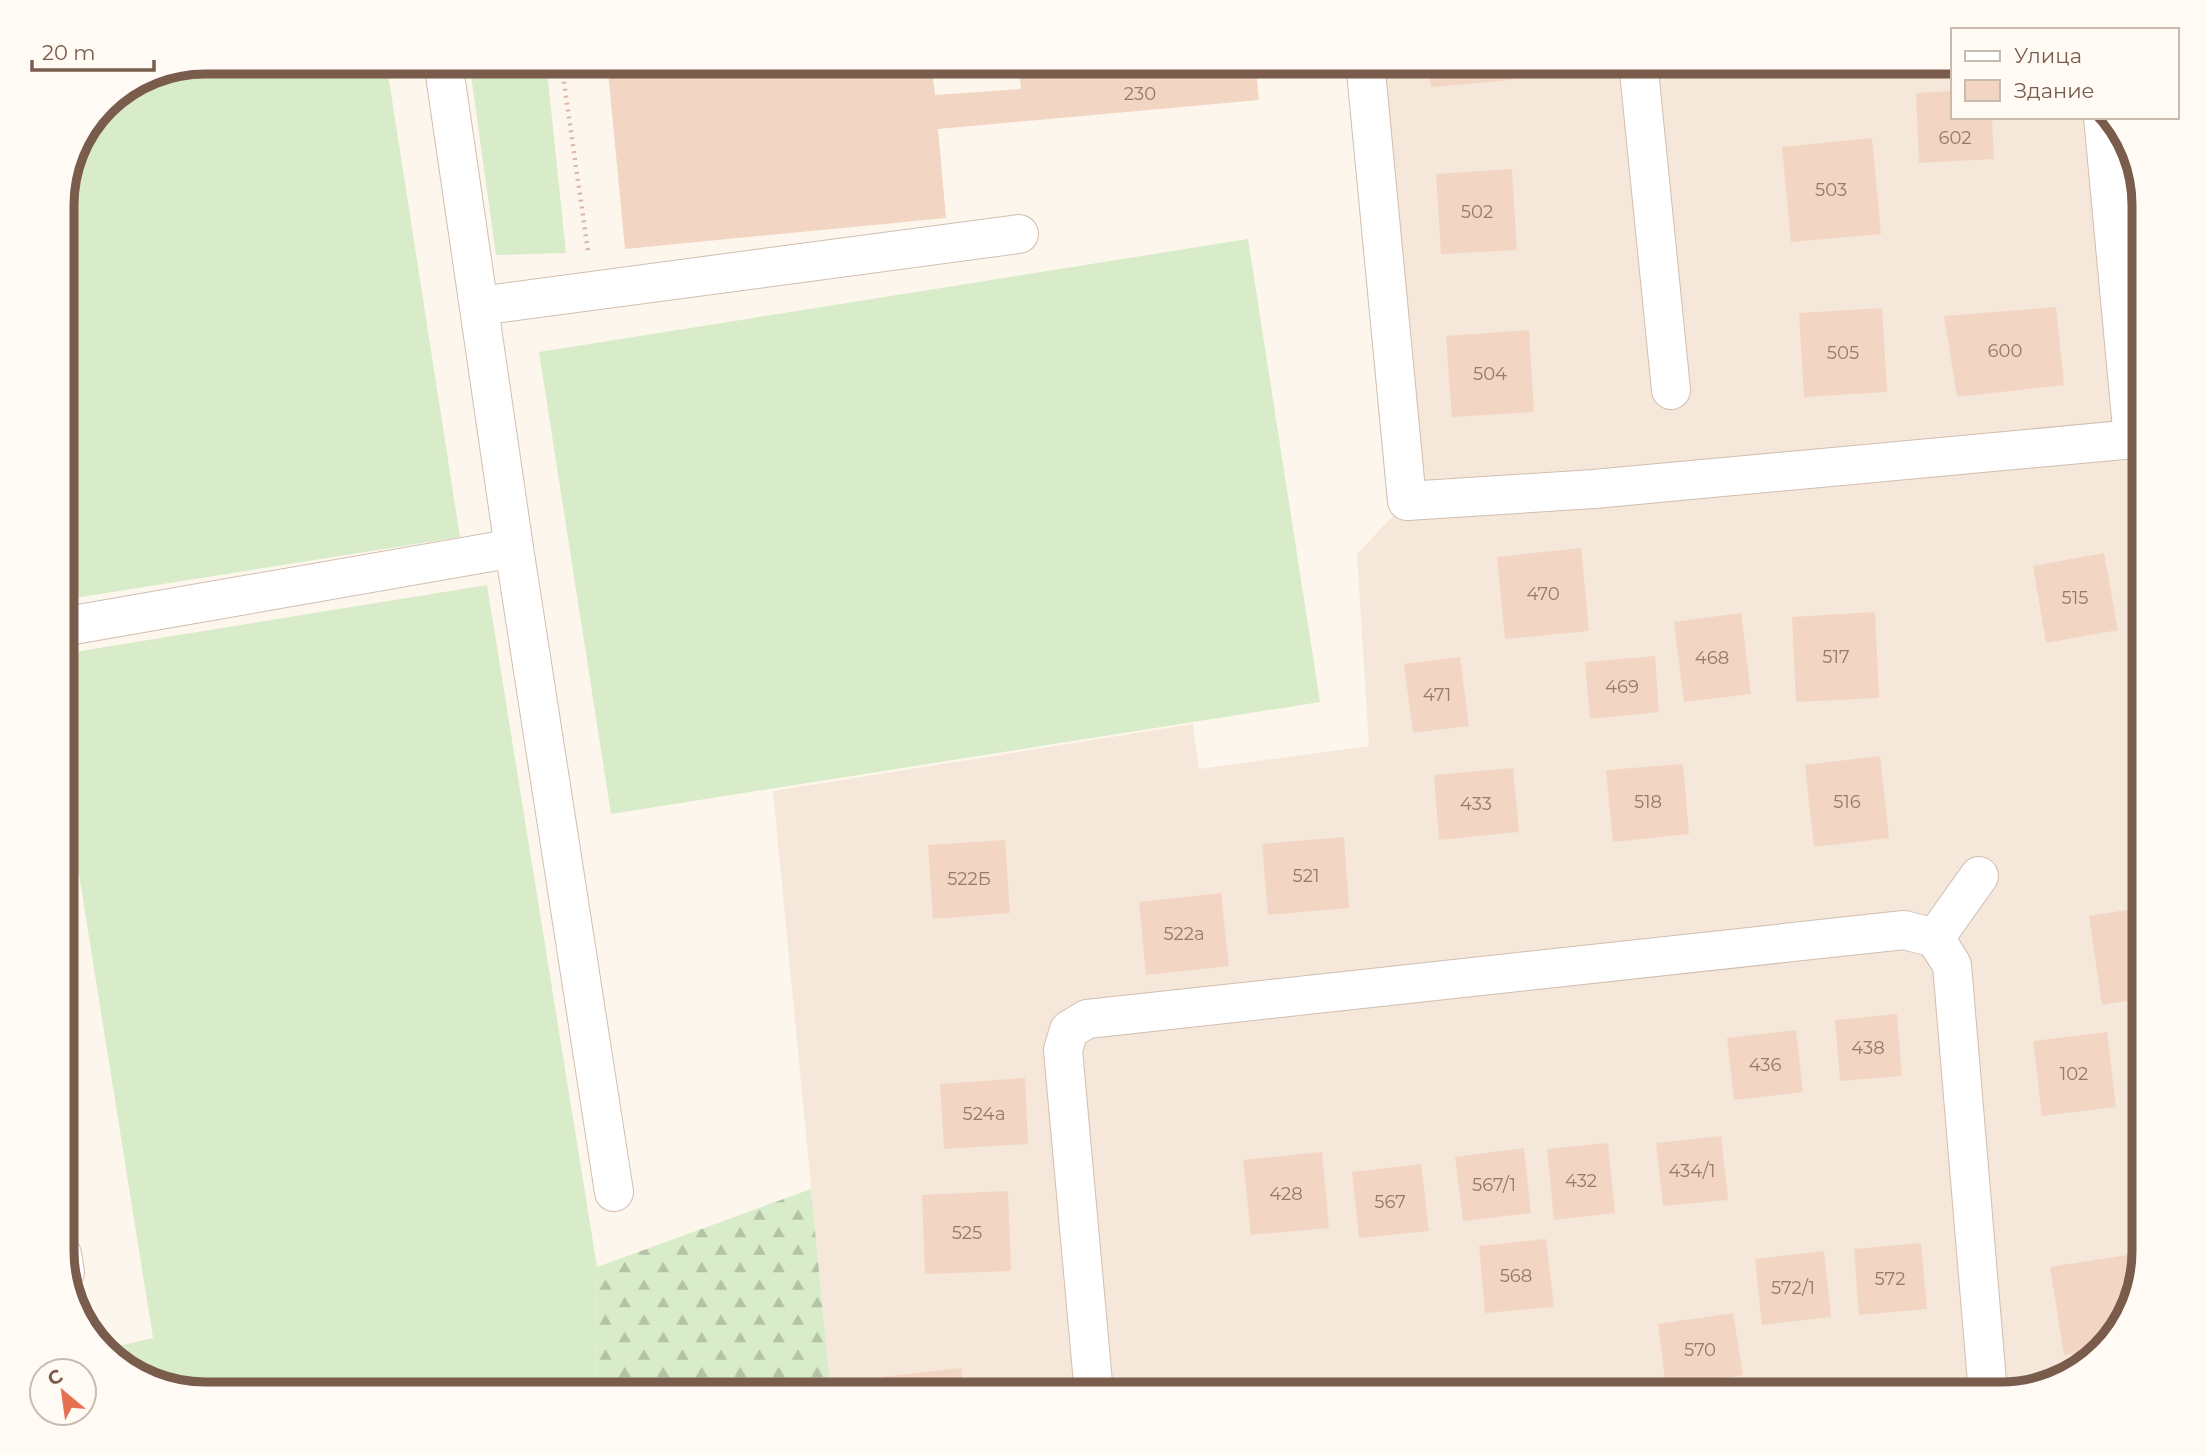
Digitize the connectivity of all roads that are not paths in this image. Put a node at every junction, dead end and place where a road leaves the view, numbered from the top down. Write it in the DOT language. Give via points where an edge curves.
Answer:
graph roads {
  1 [pos="445,74"];
  2 [pos="1366,74"];
  3 [pos="1639,74"];
  4 [pos="2104,123"];
  5 [pos="1019,234"];
  6 [pos="479,306"];
  7 [pos="2132,376"];
  8 [pos="1671,390"];
  9 [pos="2132,440"];
  10 [pos="514,548"];
  11 [pos="74,625"];
  12 [pos="1979,876"];
  13 [pos="1936,938"];
  14 [pos="614,1192"];
  15 [pos="1093,1382"];
  16 [pos="1987,1382"];
  1 -- 6 [label="street"];
  2 -- 9 [label="street" via="1407,501 1594,489"];
  3 -- 8 [label="street"];
  4 -- 7 [label="street"];
  5 -- 6 [label="street"];
  6 -- 10 [label="street"];
  10 -- 11 [label="street"];
  10 -- 14 [label="street"];
  12 -- 13 [label="street"];
  13 -- 15 [label="street" via="1904,930 1087,1019 1069,1030 1063,1050"];
  13 -- 16 [label="street" via="1952,965"];
}
